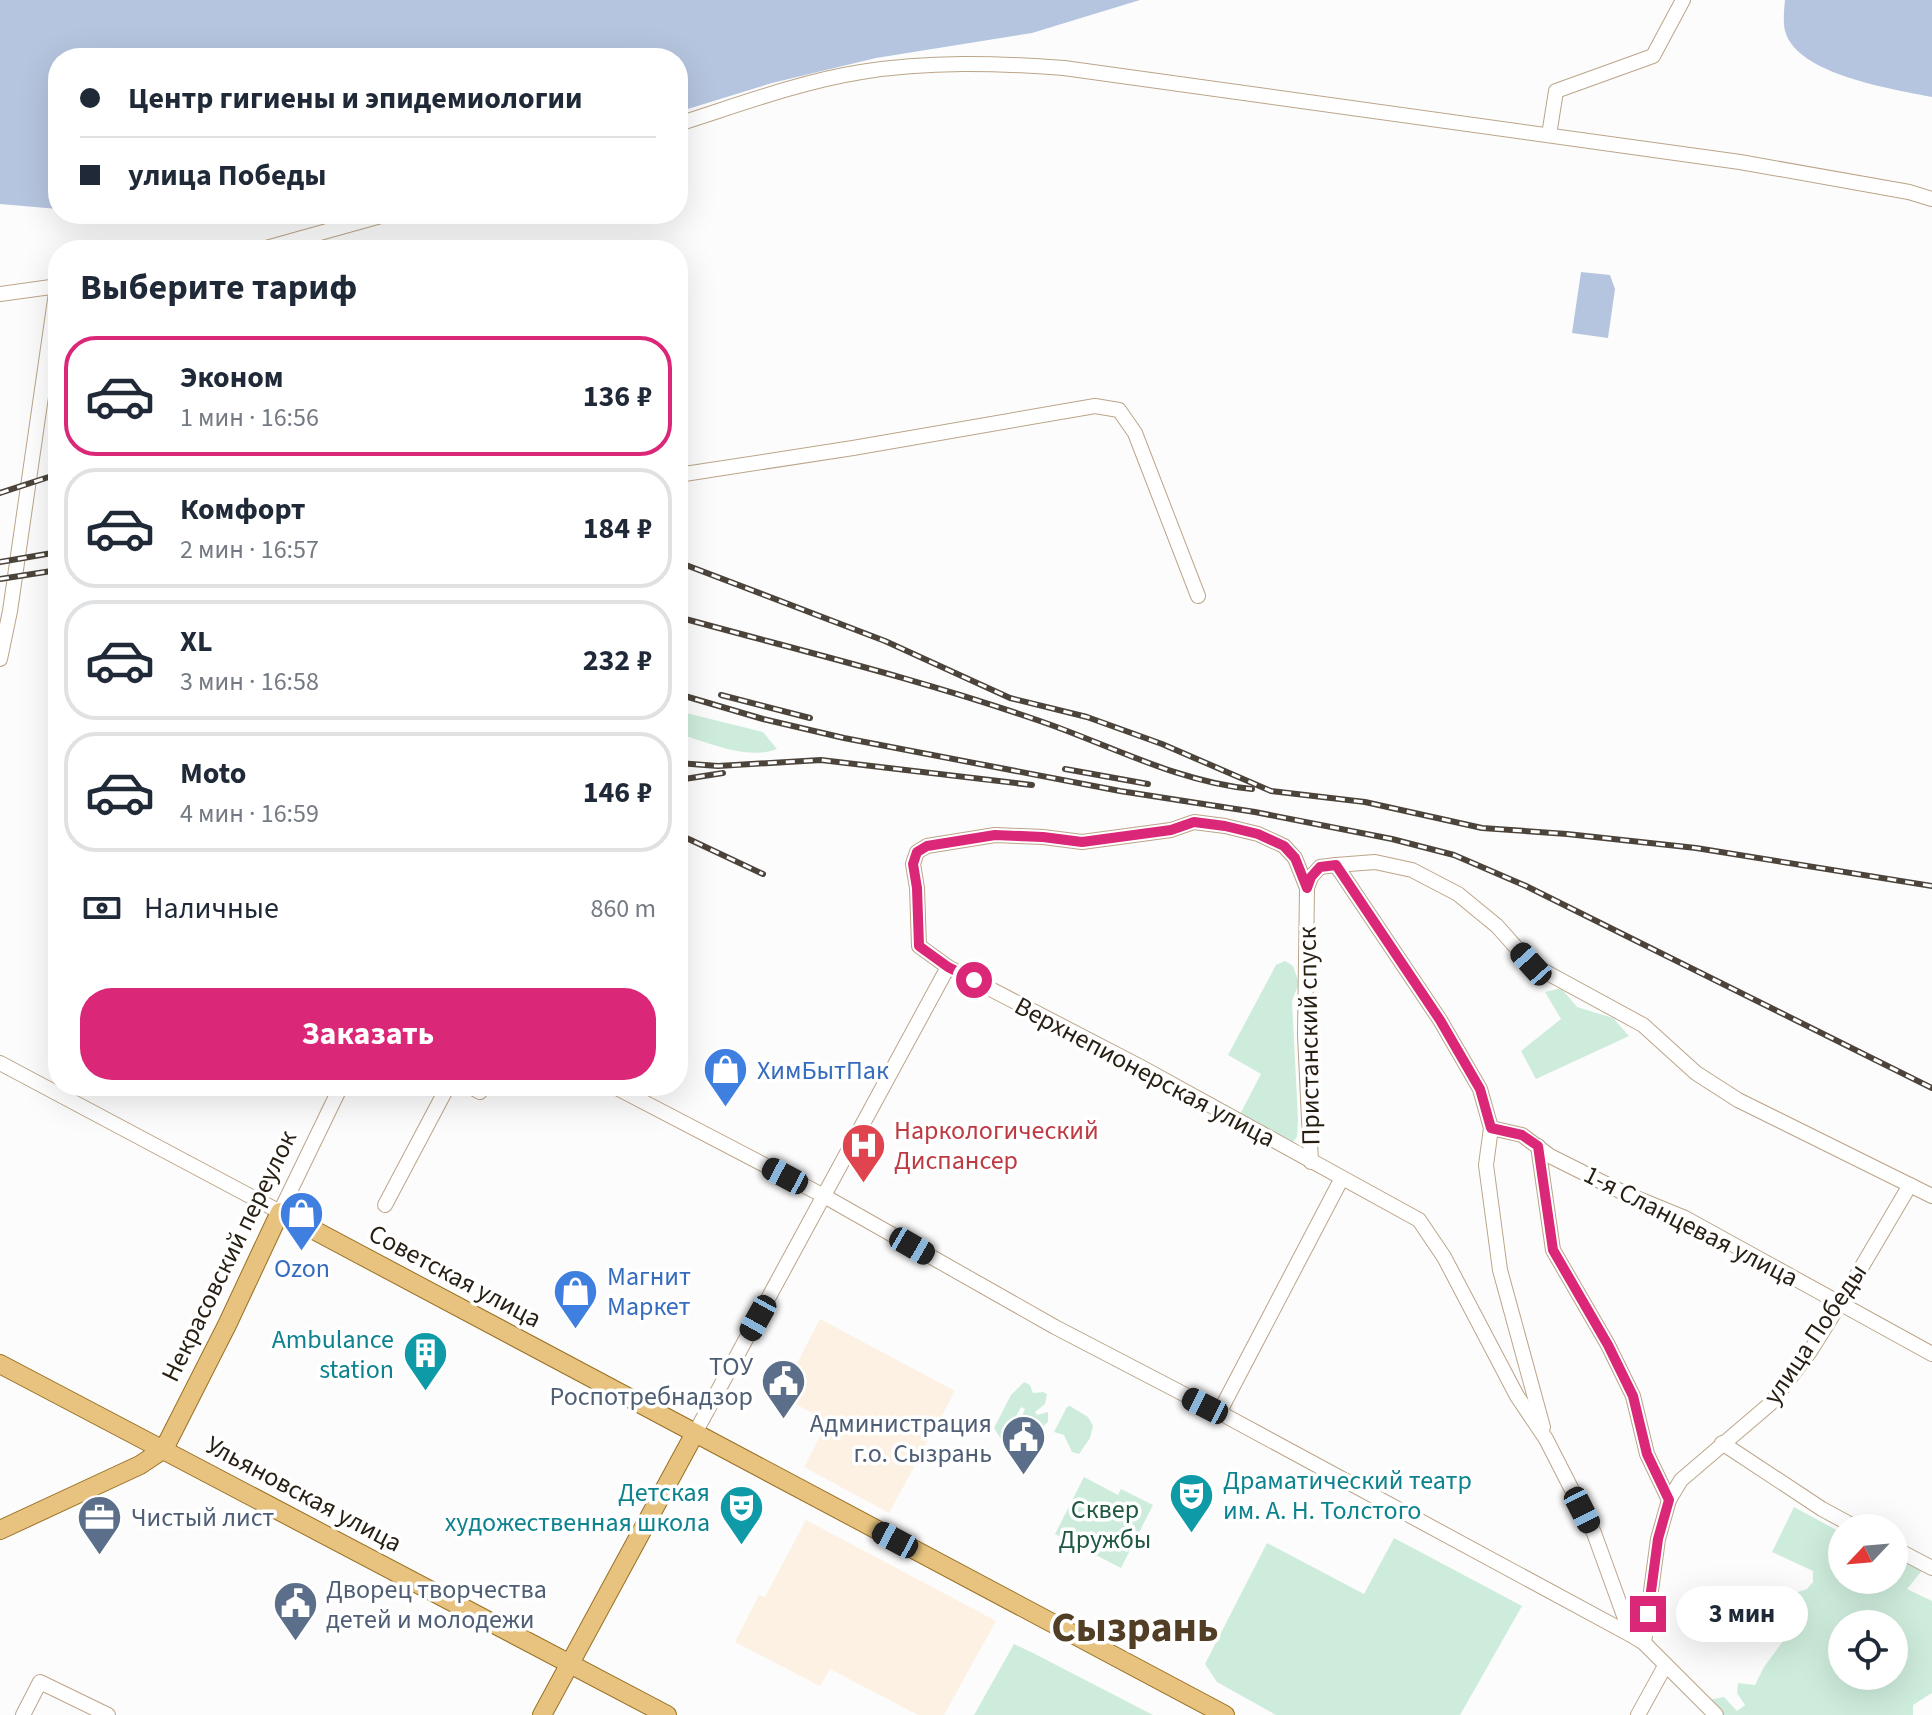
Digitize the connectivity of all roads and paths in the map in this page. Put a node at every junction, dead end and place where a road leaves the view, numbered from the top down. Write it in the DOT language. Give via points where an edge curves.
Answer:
graph roads {
  1 [pos="1683,0"];
  2 [pos="688,121"];
  3 [pos="1549,135"];
  4 [pos="1932,199"];
  5 [pos="352,224"];
  6 [pos="295,240"];
  7 [pos="48,287"];
  8 [pos="0,294"];
  9 [pos="48,397"];
  10 [pos="688,473"];
  11 [pos="1198,596"];
  12 [pos="0,659"];
  13 [pos="1336,865"];
  14 [pos="1307,888"];
  15 [pos="948,967"];
  16 [pos="0,1063"];
  17 [pos="48,1089"];
  18 [pos="62,1096"];
  19 [pos="336,1096"];
  20 [pos="443,1096"];
  21 [pos="632,1096"];
  22 [pos="1491,1128"];
  23 [pos="1538,1146"];
  24 [pos="1311,1162"];
  25 [pos="1342,1178"];
  26 [pos="1910,1185"];
  27 [pos="824,1196"];
  28 [pos="1932,1196"];
  29 [pos="385,1205"];
  30 [pos="280,1212"];
  31 [pos="1841,1302"];
  32 [pos="1932,1354"];
  33 [pos="0,1364"];
  34 [pos="1219,1413"];
  35 [pos="695,1433"];
  36 [pos="1546,1439"];
  37 [pos="1722,1443"];
  38 [pos="164,1449"];
  39 [pos="1669,1500"];
  40 [pos="1831,1514"];
  41 [pos="0,1530"];
  42 [pos="1908,1555"];
  43 [pos="1932,1568"];
  44 [pos="1638,1639"];
  45 [pos="570,1664"];
  46 [pos="1665,1666"];
  47 [pos="23,1715"];
  48 [pos="108,1715"];
  49 [pos="542,1715"];
  50 [pos="667,1715"];
  51 [pos="1225,1715"];
  52 [pos="1638,1715"];
  53 [pos="1716,1715"];
  1 -- 3 [label="street" via="1653,56 1556,91"];
  2 -- 3 [label="street" via="845,75 898,67 1003,64"];
  3 -- 4 [label="street" via="1740,162"];
  5 -- 6 [label="street"];
  7 -- 8 [label="street"];
  9 -- 12 [label="street"];
  10 -- 11 [label="street" via="1095,406 1119,410 1135,433"];
  13 -- 14 [label="street, Пристанский спуск" via="1320,867"];
  13 -- 22 [label="street" via="1440,1020 1480,1089"];
  13 -- 26 [label="street" via="1375,862 1412,870 1458,894 1531,964 1643,1025 1738,1100"];
  14 -- 15 [label="street, Верхнепионерская улица" via="1284,846 1247,831 1194,822 1082,842 995,835 927,846 917,852 913,864 919,946"];
  14 -- 24 [label="street, Пристанский спуск" via="1305,1035"];
  15 -- 24 [label="street, Верхнепионерская улица"];
  15 -- 27 [label="street"];
  16 -- 17 [label="street, Советская улица"];
  18 -- 30 [label="street, Советская улица"];
  19 -- 30 [label="street, Некрасовский переулок"];
  20 -- 29 [label="street"];
  21 -- 27 [label="street"];
  22 -- 23 [label="street, 1-я Сланцевая улица" via="1522,1135"];
  22 -- 36 [label="street" via="1486,1165 1500,1270"];
  23 -- 31 [label="street, 1-я Сланцевая улица"];
  23 -- 39 [label="street" via="1553,1250 1633,1396 1647,1454"];
  24 -- 25 [label="street, Верхнепионерская улица"];
  25 -- 34 [label="street"];
  25 -- 36 [label="street, Верхнепионерская улица" via="1419,1220"];
  26 -- 28 [label="street"];
  26 -- 31 [label="street, улица Победы"];
  27 -- 34 [label="street"];
  27 -- 35 [label="street"];
  30 -- 35 [label="main road, Советская улица"];
  30 -- 38 [label="main road, Некрасовский переулок"];
  31 -- 32 [label="street, 1-я Сланцевая улица"];
  31 -- 37 [label="street, улица Победы" via="1770,1404"];
  33 -- 38 [label="main road, Ульяновская улица"];
  34 -- 44 [label="street"];
  35 -- 45 [label="main road"];
  35 -- 51 [label="main road, Советская улица"];
  36 -- 44 [label="street" via="1594,1533"];
  37 -- 39 [label="street, улица Победы" via="1681,1480"];
  37 -- 40 [label="street"];
  38 -- 41 [label="main road" via="129,1471"];
  38 -- 45 [label="main road, Ульяновская улица"];
  39 -- 44 [label="street, улица Победы"];
  42 -- 43 [label="street"];
  44 -- 46 [label="street"];
  45 -- 49 [label="main road"];
  45 -- 50 [label="main road, Ульяновская улица"];
  46 -- 52 [label="street"];
  46 -- 53 [label="street"];
  47 -- 48 [label="street" via="40,1682"];
}
